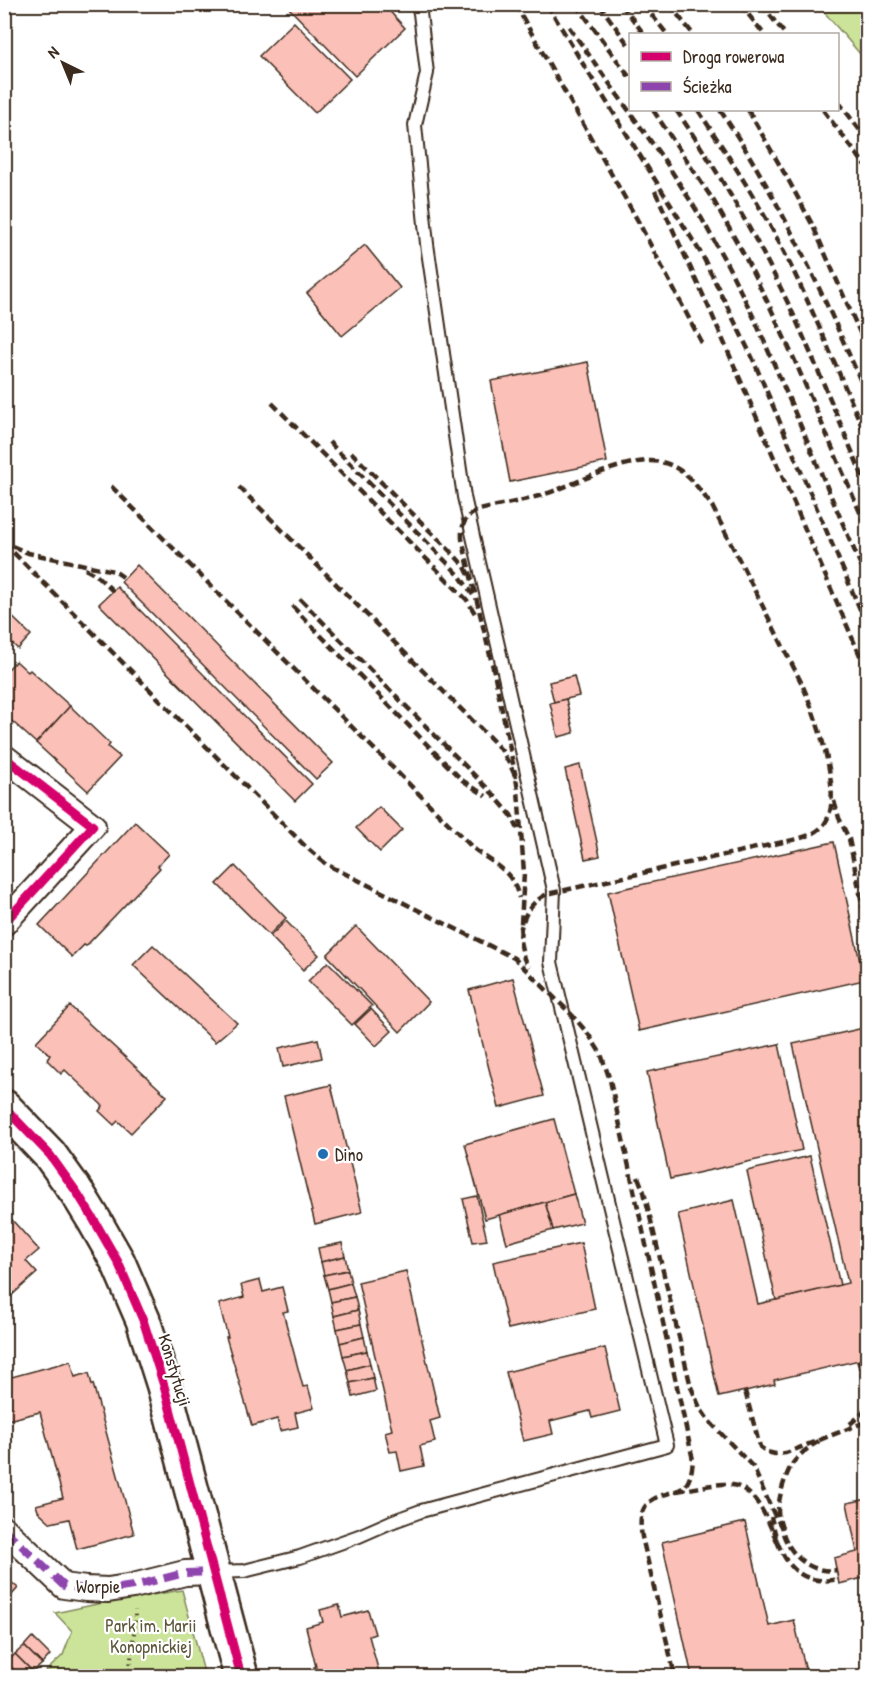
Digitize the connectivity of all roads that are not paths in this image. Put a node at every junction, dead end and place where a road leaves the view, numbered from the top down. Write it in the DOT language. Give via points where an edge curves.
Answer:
graph roads {
  1 [pos="417,4"];
  2 [pos="4,757"];
  3 [pos="4,923"];
  4 [pos="4,1107"];
  5 [pos="4,1529"];
  6 [pos="214,1572"];
  7 [pos="241,1677"];
  1 -- 6 [label="lane" via="427,73 415,125 427,244 465,496 554,890 551,962 667,1445 421,1511 300,1557 244,1571"];
  2 -- 3 [label="street" via="93,826"];
  4 -- 6 [label="street, Konstytucji" via="50,1155 118,1262 143,1320 164,1386"];
  5 -- 6 [label="street, Worpie" via="64,1586 108,1590 185,1573"];
  6 -- 7 [label="street, Konstytucji"];
}
